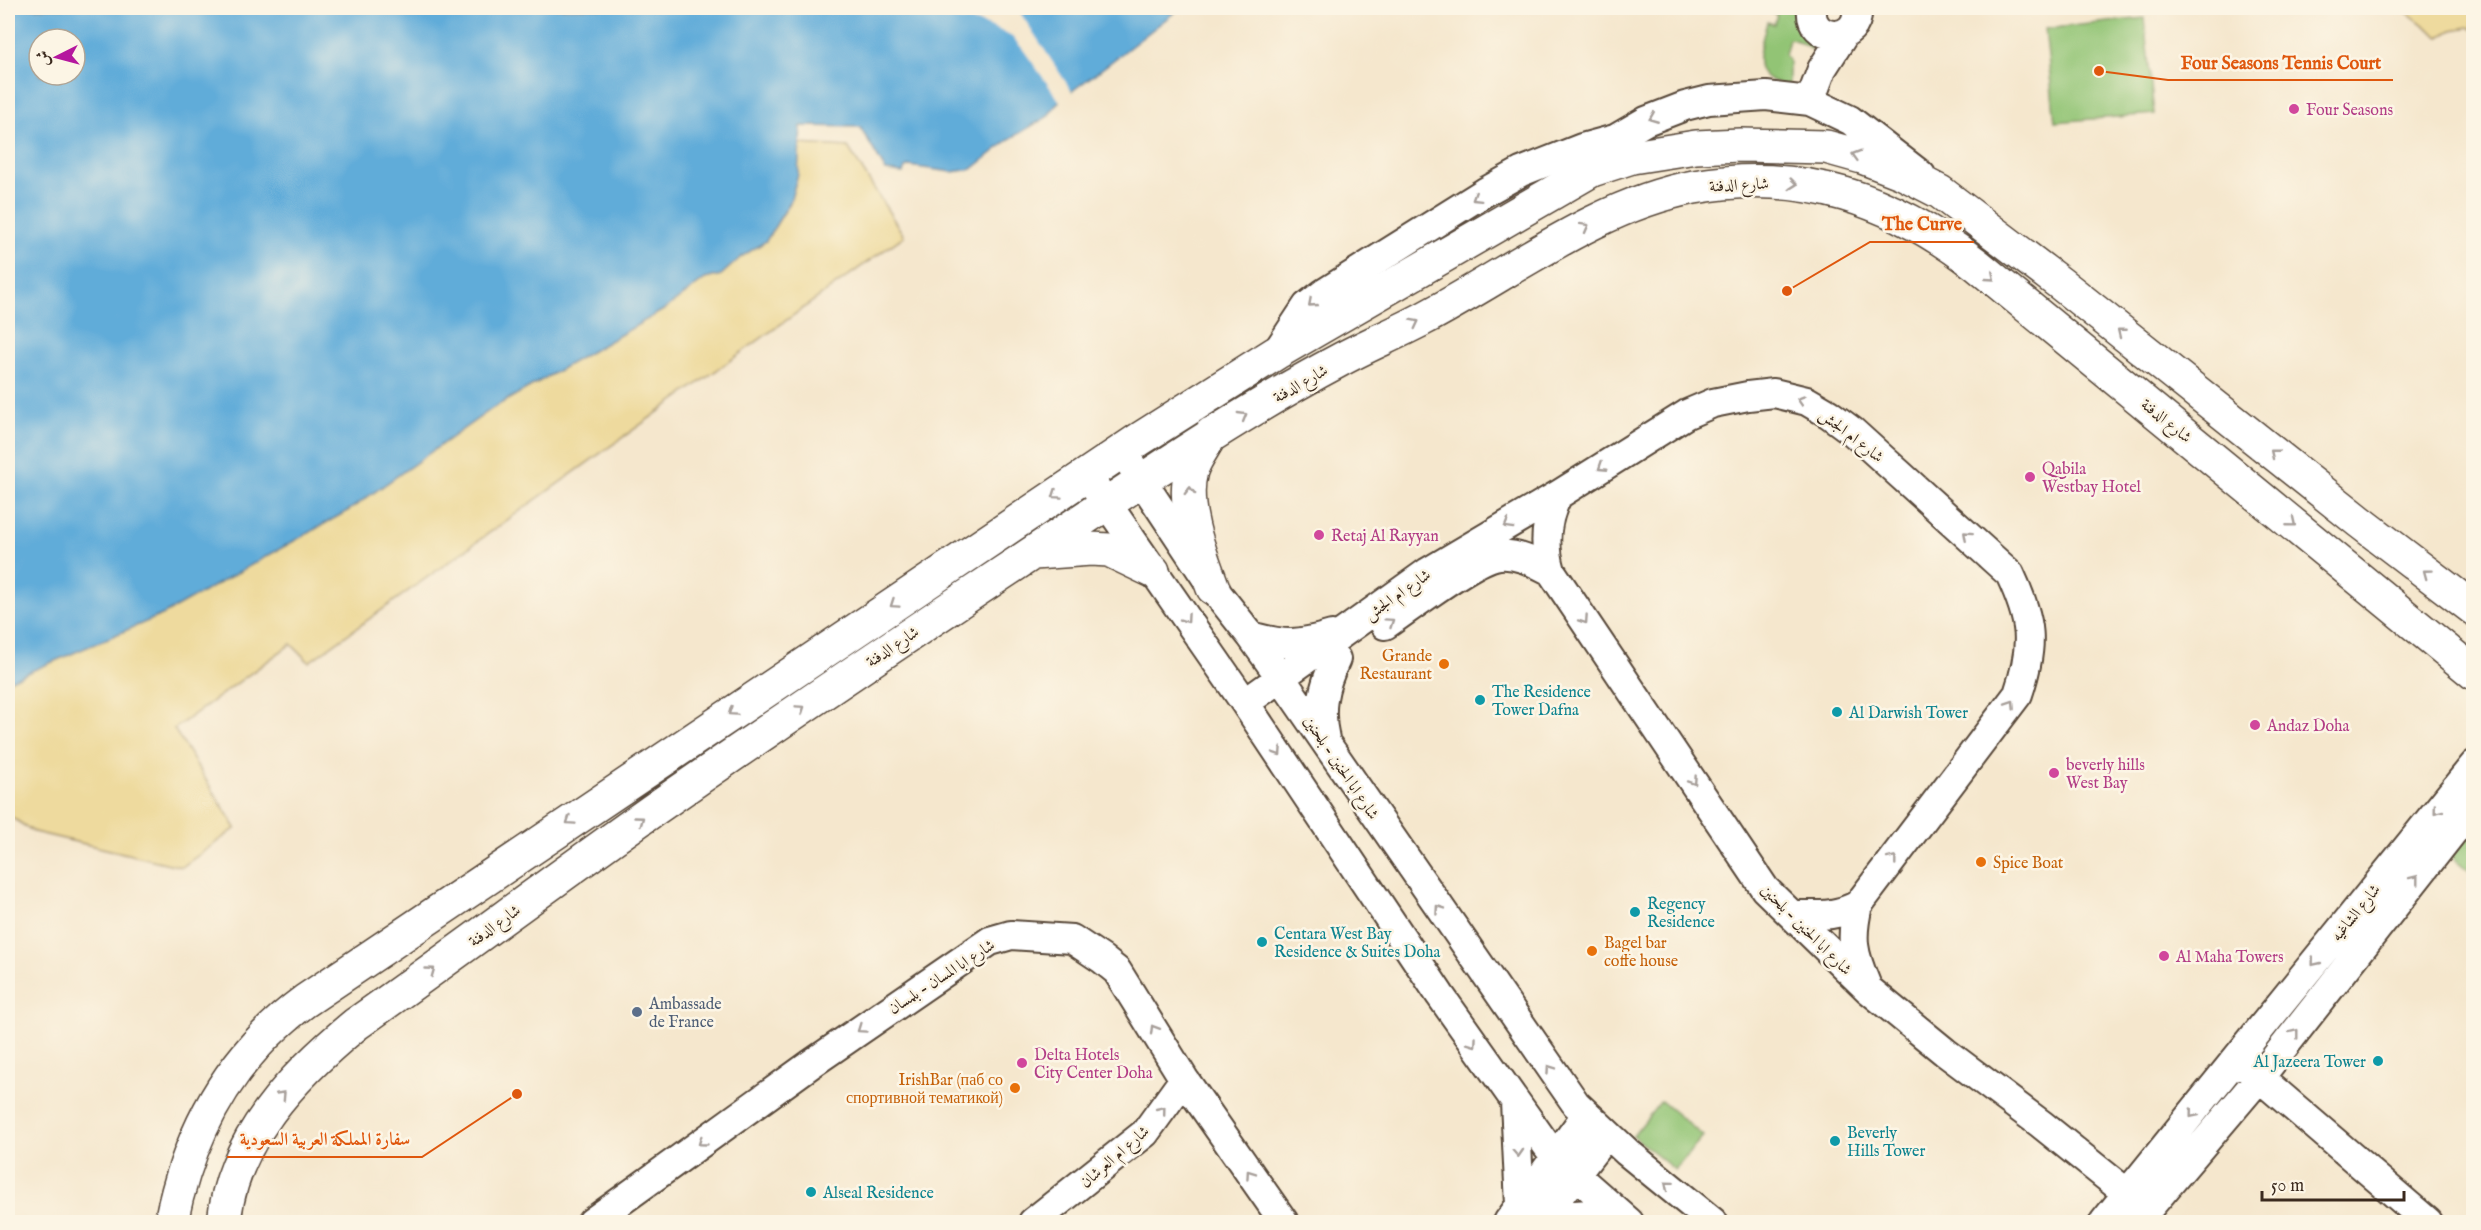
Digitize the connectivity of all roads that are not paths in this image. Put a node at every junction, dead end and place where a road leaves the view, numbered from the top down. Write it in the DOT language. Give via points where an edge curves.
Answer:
graph roads {
  1 [pos="1833,19"];
  2 [pos="1810,101"];
  3 [pos="1615,139"];
  4 [pos="1581,177"];
  5 [pos="1940,192"];
  6 [pos="1276,353"];
  7 [pos="1212,434"];
  8 [pos="1122,451"];
  9 [pos="1087,474"];
  10 [pos="1142,479"];
  11 [pos="1558,495"];
  12 [pos="1108,502"];
  13 [pos="1032,553"];
  14 [pos="1153,571"];
  15 [pos="1551,571"];
  16 [pos="1213,588"];
  17 [pos="2474,609"];
  18 [pos="1251,636"];
  19 [pos="1339,646"];
  20 [pos="2467,663"];
  21 [pos="1287,687"];
  22 [pos="2474,691"];
  23 [pos="1251,712"];
  24 [pos="1327,747"];
  25 [pos="2474,765"];
  26 [pos="2474,805"];
  27 [pos="1858,905"];
  28 [pos="1794,915"];
  29 [pos="1868,989"];
  30 [pos="2237,1059"];
  31 [pos="2260,1077"];
  32 [pos="1184,1079"];
  33 [pos="1515,1102"];
  34 [pos="1586,1115"];
  35 [pos="1607,1134"];
  36 [pos="1565,1167"];
  37 [pos="2138,1208"];
  38 [pos="176,1213"];
  39 [pos="1528,1217"];
  40 [pos="1625,1219"];
  41 [pos="224,1222"];
  42 [pos="592,1222"];
  43 [pos="1033,1222"];
  44 [pos="1284,1222"];
  45 [pos="1713,1222"];
  46 [pos="2104,1222"];
  47 [pos="2428,1222"];
  1 -- 2 [label="street"];
  2 -- 3 [label="street, شارع الدفنة, one-way" via="1766,96 1709,100 1646,121"];
  2 -- 5 [label="street, شارع الدفنة" via="1850,120"];
  3 -- 4 [label="main road"];
  3 -- 6 [label="street, شارع الدفنة, one-way" via="1521,172 1324,293 1307,306"];
  5 -- 4 [label="main road, شارع الدفنة, one-way" via="1862,157 1826,147 1781,145 1696,147 1632,157"];
  4 -- 6 [label="main road, شارع الدفنة"];
  17 -- 5 [label="main road, شارع الدفنة, one-way"];
  6 -- 8 [label="main road, شارع الدفنة"];
  7 -- 10 [label="main road, شارع الدفنة"];
  16 -- 7 [label="main road, one-way" via="1196,534 1189,488 1191,471"];
  7 -- 20 [label="main road, شارع الدفنة, one-way" via="1339,360 1425,318 1621,209 1670,192 1722,183 1774,182 1826,189 1876,204 1946,240"];
  8 -- 9 [label="main road, شارع الدفنة"];
  8 -- 10 [label="street, شارع ابا الحنين - بلحنين"];
  9 -- 12 [label="street"];
  9 -- 38 [label="main road, شارع الدفنة, one-way" via="285,1016 259,1040 217,1096 187,1160"];
  10 -- 12 [label="main road, شارع الدفنة"];
  10 -- 16 [label="street, شارع ابا الحنين - بلحنين"];
  11 -- 15 [label="street, شارع ابا الحنين - بلحنين" via="1546,532"];
  11 -- 19 [label="street, شارع ام الجش, one-way" via="1428,572"];
  27 -- 11 [label="street, شارع ام الجش, one-way" via="2018,694 2028,666 2030,637 2024,604 2010,574 1852,431 1807,401 1774,393 1713,403 1687,414"];
  12 -- 13 [label="main road, شارع الدفنة"];
  12 -- 14 [label="street"];
  13 -- 14 [label="main road" via="1109,550"];
  41 -- 13 [label="main road, شارع الدفنة, one-way" via="225,1206 244,1151 275,1101 323,1051 653,810"];
  14 -- 23 [label="street, one-way"];
  19 -- 15 [label="street, one-way" via="1488,558 1525,558"];
  15 -- 28 [label="street, شارع ابا الحنين - بلحنين, one-way" via="1764,889"];
  16 -- 18 [label="street, شارع ابا الحنين - بلحنين"];
  18 -- 19 [label="street" via="1276,644 1309,642"];
  18 -- 21 [label="street, شارع ابا الحنين - بلحنين"];
  19 -- 21 [label="street"];
  19 -- 24 [label="street" via="1321,702"];
  20 -- 22 [label="street" via="2467,684"];
  21 -- 23 [label="street"];
  21 -- 24 [label="street, شارع ابا الحنين - بلحنين"];
  23 -- 33 [label="street, one-way"];
  34 -- 24 [label="street, شارع ابا الحنين - بلحنين, one-way"];
  25 -- 30 [label="street, شارع الشاغيه, one-way"];
  31 -- 26 [label="street, شارع الشاغيه, one-way"];
  27 -- 28 [label="street" via="1833,915"];
  27 -- 29 [label="street, شارع ام الجش" via="1852,945"];
  28 -- 29 [label="street, شارع ابا الحنين - بلحنين"];
  29 -- 37 [label="street, شارع ابا الحنين - بلحنين" via="2041,1124"];
  30 -- 31 [label="street"];
  30 -- 37 [label="street, شارع الشاغيه, one-way"];
  31 -- 37 [label="street, شارع الشاغيه"];
  31 -- 47 [label="street"];
  32 -- 42 [label="street, شارع ابا المسان - بلمسان, one-way" via="1132,993 1102,959 1072,939 1011,934 990,941 952,965"];
  43 -- 32 [label="street, شارع ام العرشان, one-way" via="1145,1132"];
  44 -- 32 [label="street, شارع ابا المسان - بلمسان, one-way"];
  33 -- 36 [label="street"];
  33 -- 39 [label="street, one-way"];
  34 -- 35 [label="street, شارع ابا الحنين - بلحنين"];
  34 -- 36 [label="street"];
  35 -- 36 [label="street"];
  45 -- 35 [label="street, شارع ابا الحنين - بلحنين, one-way"];
  36 -- 39 [label="street"];
  36 -- 40 [label="street"];
  37 -- 46 [label="street, شارع الشاغيه"];
  39 -- 40 [label="street" via="1575,1214"];
}
